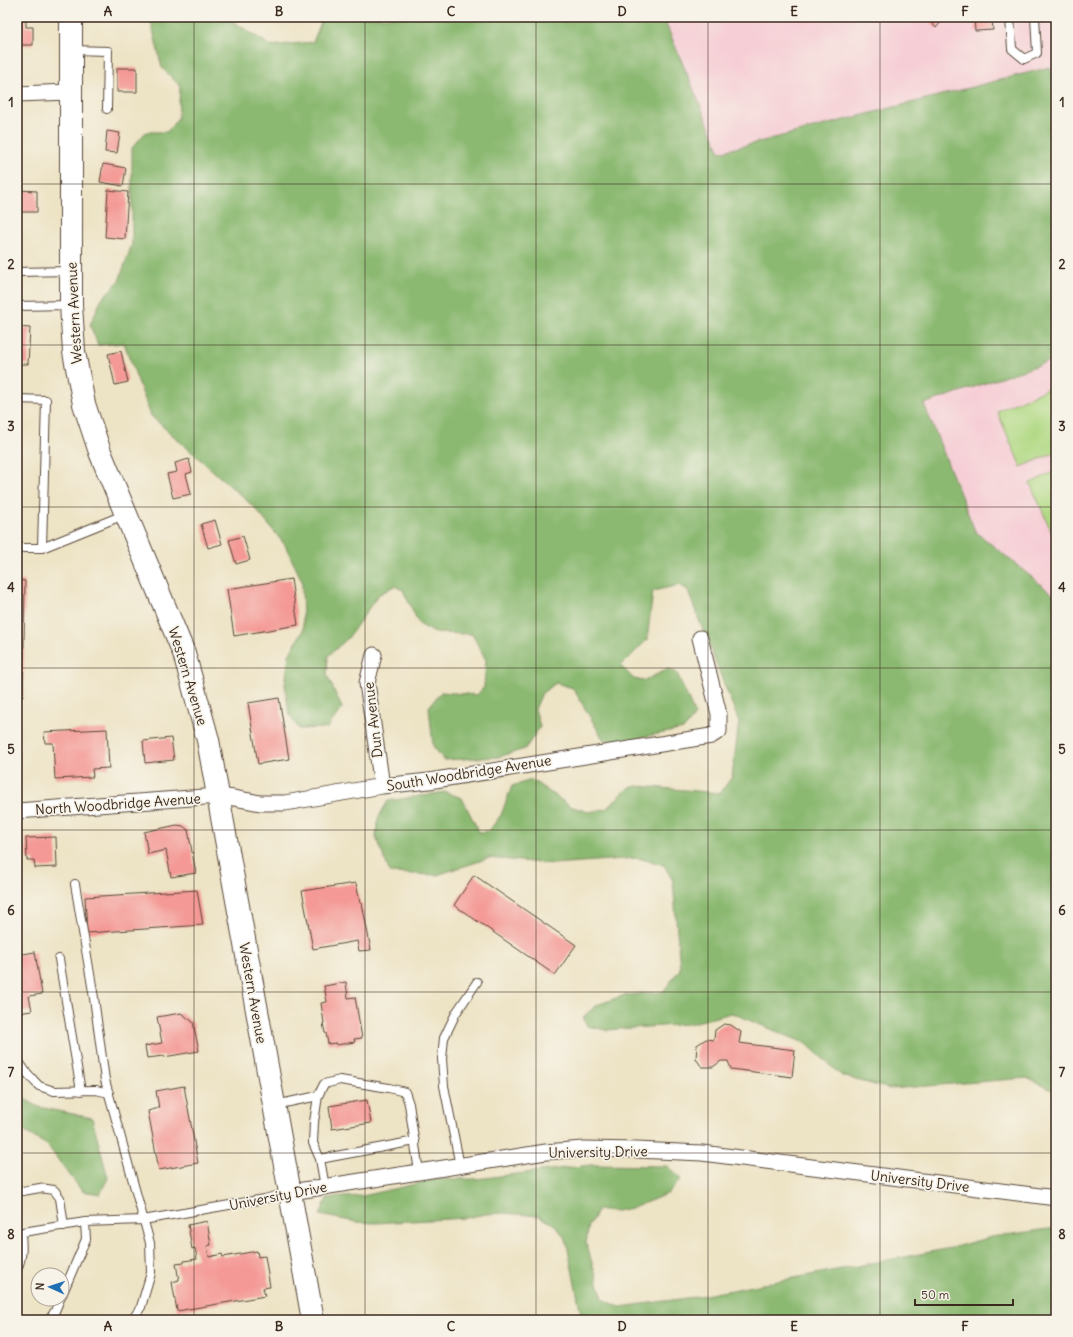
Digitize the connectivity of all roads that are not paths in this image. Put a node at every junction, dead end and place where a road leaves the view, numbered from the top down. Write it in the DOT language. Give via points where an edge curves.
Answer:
graph roads {
  1 [pos="71,17"];
  2 [pos="1010,17"];
  3 [pos="1035,17"];
  4 [pos="70,50"];
  5 [pos="70,92"];
  6 [pos="17,94"];
  7 [pos="107,109"];
  8 [pos="71,271"];
  9 [pos="17,272"];
  10 [pos="71,305"];
  11 [pos="17,306"];
  12 [pos="17,399"];
  13 [pos="126,514"];
  14 [pos="17,548"];
  15 [pos="42,548"];
  16 [pos="700,638"];
  17 [pos="374,655"];
  18 [pos="382,786"];
  19 [pos="218,796"];
  20 [pos="17,811"];
  21 [pos="75,884"];
  22 [pos="59,959"];
  23 [pos="477,982"];
  24 [pos="17,1059"];
  25 [pos="81,1091"];
  26 [pos="109,1093"];
  27 [pos="318,1096"];
  28 [pos="274,1106"];
  29 [pos="415,1141"];
  30 [pos="320,1159"];
  31 [pos="460,1166"];
  32 [pos="419,1172"];
  33 [pos="325,1187"];
  34 [pos="17,1192"];
  35 [pos="291,1192"];
  36 [pos="1056,1198"];
  37 [pos="143,1220"];
  38 [pos="86,1222"];
  39 [pos="64,1226"];
  40 [pos="19,1233"];
  41 [pos="17,1270"];
  42 [pos="70,1276"];
  43 [pos="57,1307"];
  44 [pos="49,1320"];
  45 [pos="132,1320"];
  46 [pos="313,1320"];
  1 -- 4 [label="main road, Western Avenue"];
  2 -- 3 [label="lane" via="1012,49 1024,59 1037,53"];
  4 -- 5 [label="main road, Western Avenue"];
  4 -- 7 [label="lane" via="108,51"];
  5 -- 6 [label="street"];
  5 -- 8 [label="main road, Western Avenue"];
  8 -- 9 [label="lane"];
  8 -- 10 [label="main road, Western Avenue"];
  10 -- 11 [label="lane"];
  10 -- 13 [label="main road, Western Avenue" via="74,352 84,404 100,452"];
  12 -- 15 [label="lane" via="46,400"];
  13 -- 15 [label="lane"];
  13 -- 19 [label="main road, Western Avenue" via="184,653 208,740"];
  14 -- 15 [label="lane"];
  16 -- 18 [label="street, South Woodbridge Avenue" via="719,714 719,731 711,736 437,780"];
  17 -- 18 [label="street, Dun Avenue" via="367,683"];
  18 -- 19 [label="street, South Woodbridge Avenue" via="285,803 260,803"];
  19 -- 20 [label="street, North Woodbridge Avenue"];
  19 -- 28 [label="main road, Western Avenue"];
  21 -- 26 [label="lane"];
  22 -- 25 [label="lane"];
  23 -- 31 [label="lane" via="456,1013 444,1038 442,1059 444,1086"];
  24 -- 25 [label="lane" via="39,1086 54,1091"];
  25 -- 26 [label="lane" via="96,1090"];
  26 -- 37 [label="lane"];
  27 -- 28 [label="lane"];
  27 -- 29 [label="lane" via="324,1084 340,1080 404,1092 409,1104"];
  27 -- 30 [label="lane" via="313,1143"];
  28 -- 35 [label="main road, Western Avenue"];
  29 -- 30 [label="lane"];
  29 -- 32 [label="lane"];
  30 -- 33 [label="lane"];
  31 -- 32 [label="street, University Drive"];
  31 -- 36 [label="street, University Drive" via="546,1152 576,1150 695,1153"];
  32 -- 33 [label="street, University Drive"];
  33 -- 35 [label="street, University Drive"];
  34 -- 39 [label="lane" via="40,1188 54,1190 60,1198"];
  35 -- 37 [label="lane, University Drive" via="264,1200"];
  35 -- 46 [label="main road, Western Avenue"];
  37 -- 38 [label="lane, University Drive"];
  37 -- 45 [label="lane" via="150,1243 151,1273 141,1307"];
  38 -- 39 [label="lane, University Drive"];
  38 -- 42 [label="lane" via="86,1239"];
  39 -- 40 [label="lane, University Drive"];
  40 -- 41 [label="lane" via="22,1252"];
  43 -- 44 [label="lane"];
}
